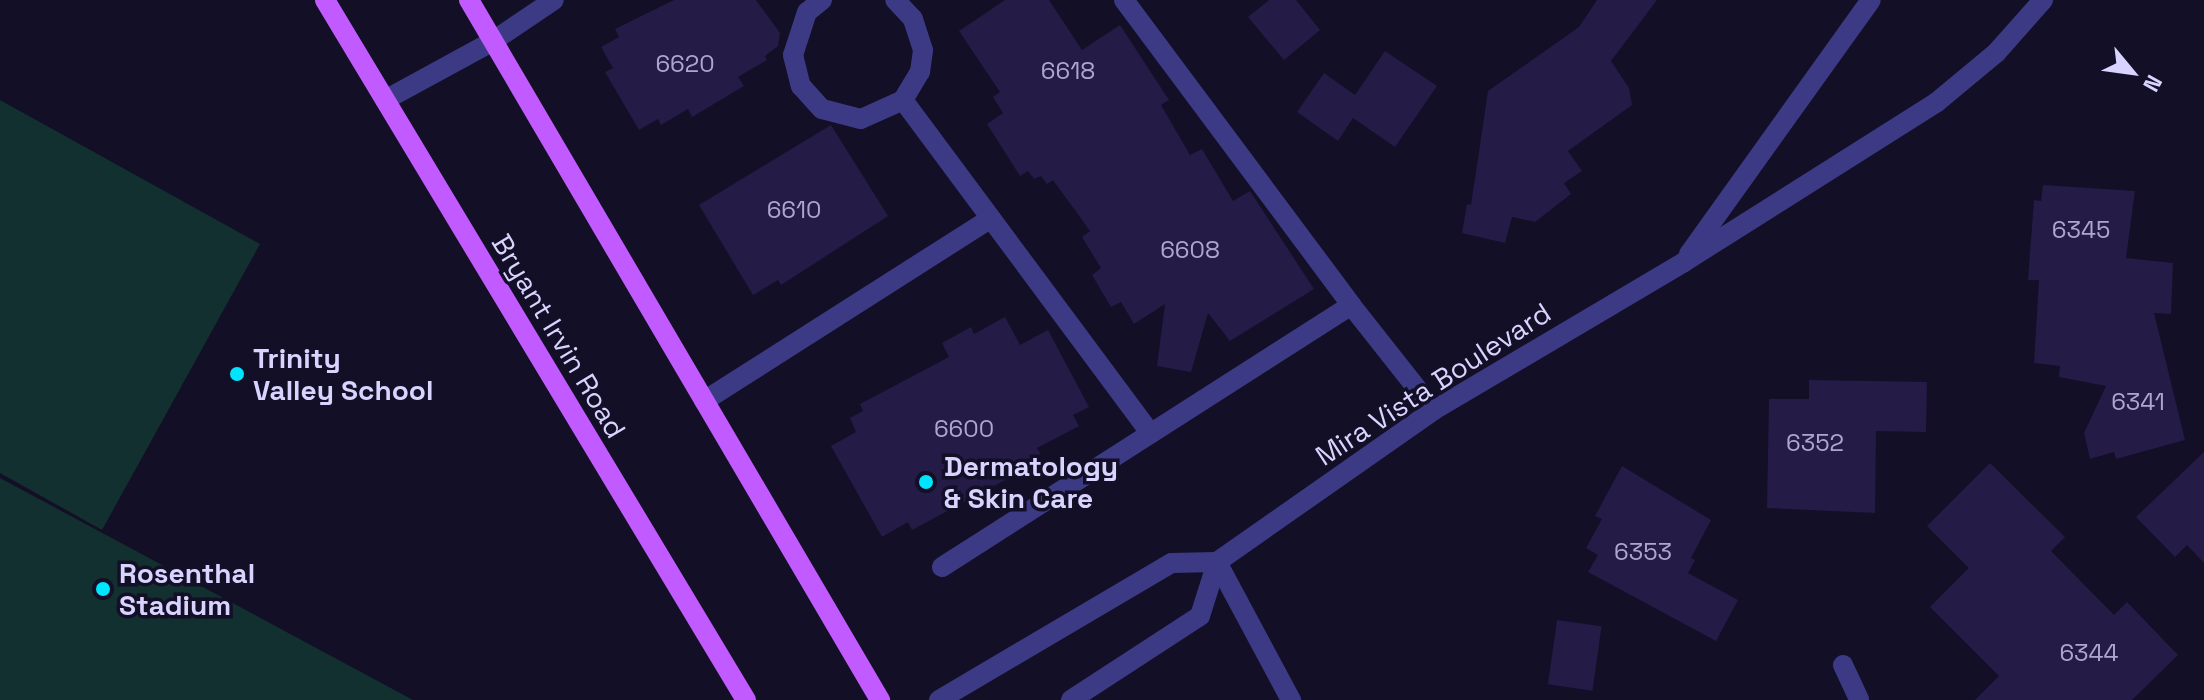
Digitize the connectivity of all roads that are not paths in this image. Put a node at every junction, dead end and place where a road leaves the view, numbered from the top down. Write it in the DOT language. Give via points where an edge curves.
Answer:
graph roads {
  1 [pos="325,0"];
  2 [pos="469,0"];
  3 [pos="554,0"];
  4 [pos="822,0"];
  5 [pos="895,0"];
  6 [pos="1124,0"];
  7 [pos="1871,0"];
  8 [pos="2043,0"];
  9 [pos="493,41"];
  10 [pos="385,100"];
  11 [pos="903,100"];
  12 [pos="991,218"];
  13 [pos="1684,262"];
  14 [pos="1351,305"];
  15 [pos="704,401"];
  16 [pos="1434,410"];
  17 [pos="1150,433"];
  18 [pos="1217,562"];
  19 [pos="942,567"];
  20 [pos="1843,665"];
  21 [pos="746,700"];
  22 [pos="880,700"];
  23 [pos="939,700"];
  24 [pos="1071,700"];
  25 [pos="1291,700"];
  26 [pos="1859,700"];
  1 -- 10 [label="main road, Bryant Irvin Road"];
  2 -- 9 [label="main road"];
  3 -- 9 [label="street"];
  4 -- 11 [label="street" via="807,12 793,55 801,86 822,109 861,119"];
  5 -- 11 [label="street" via="913,19 923,50 920,72"];
  6 -- 14 [label="street"];
  7 -- 13 [label="street, Mira Vista Boulevard"];
  8 -- 13 [label="street, Mira Vista Boulevard" via="1996,53 1937,102"];
  9 -- 10 [label="street"];
  9 -- 15 [label="main road"];
  10 -- 21 [label="main road, Bryant Irvin Road"];
  11 -- 12 [label="street"];
  12 -- 15 [label="street"];
  12 -- 17 [label="street"];
  13 -- 16 [label="street, Mira Vista Boulevard"];
  14 -- 16 [label="street"];
  14 -- 17 [label="street"];
  15 -- 22 [label="main road"];
  16 -- 18 [label="street, Mira Vista Boulevard"];
  17 -- 19 [label="street"];
  18 -- 23 [label="street" via="1172,563"];
  18 -- 24 [label="street" via="1200,616"];
  18 -- 25 [label="street"];
  20 -- 26 [label="street"];
}
